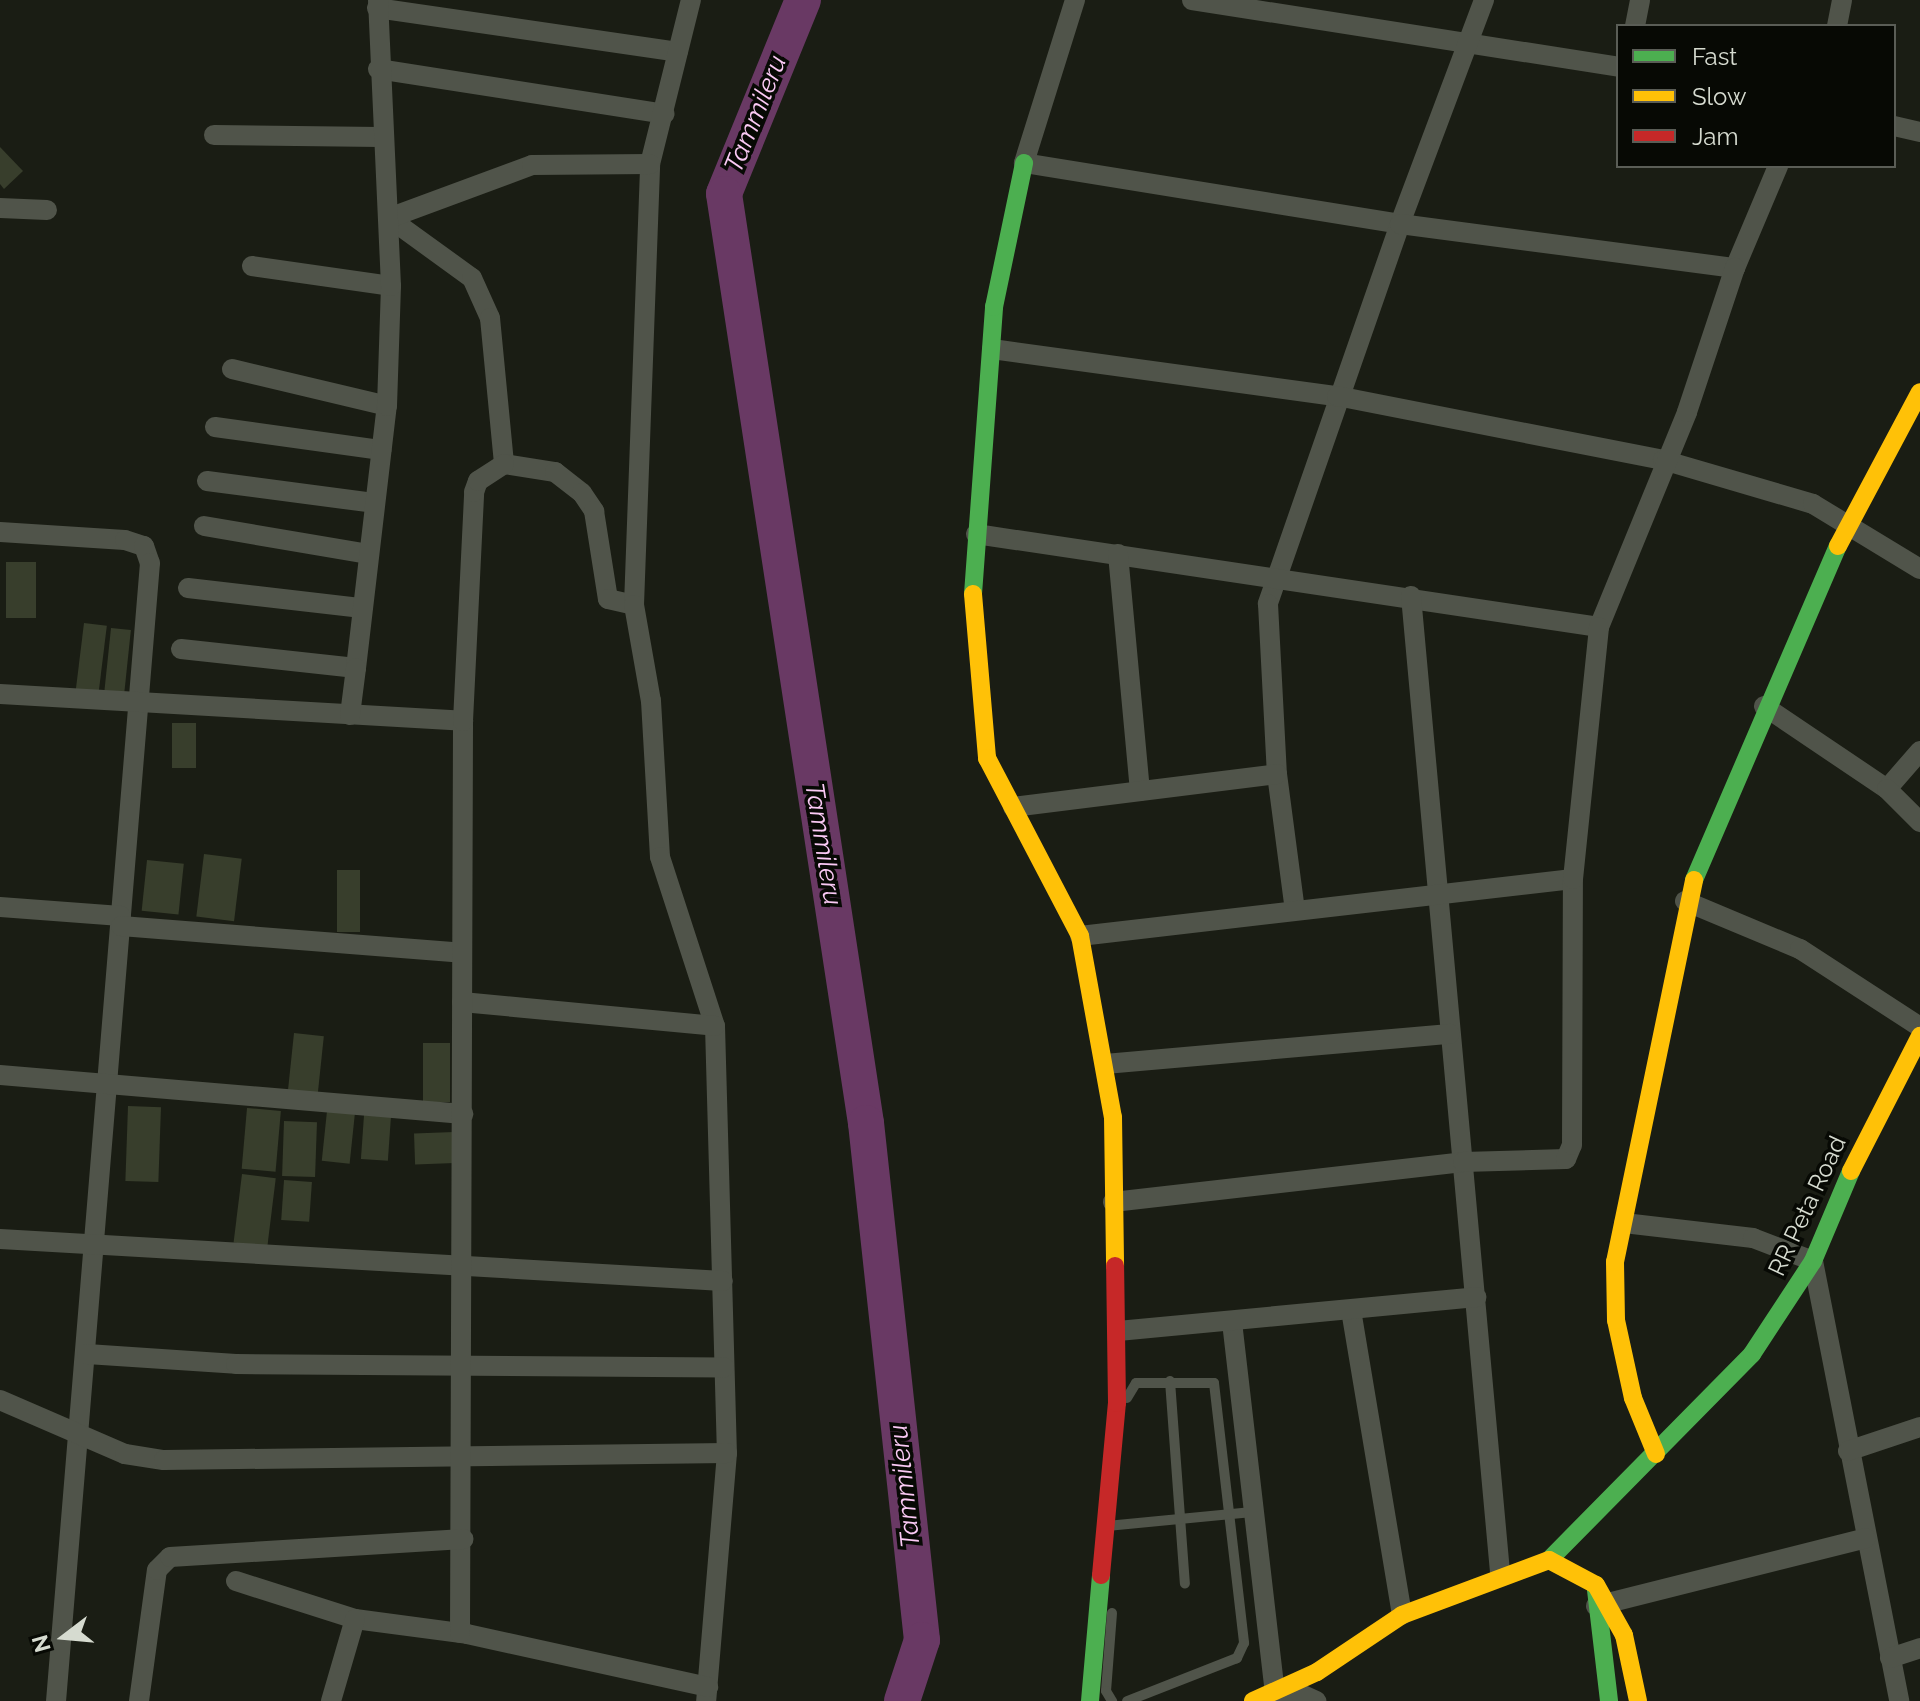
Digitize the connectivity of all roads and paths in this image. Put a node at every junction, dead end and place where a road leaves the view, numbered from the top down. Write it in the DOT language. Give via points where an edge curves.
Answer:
graph roads {
  1 [pos="691,0"];
  2 [pos="1075,0"];
  3 [pos="1192,0"];
  4 [pos="1484,0"];
  5 [pos="1640,0"];
  6 [pos="1842,0"];
  7 [pos="378,4"];
  8 [pos="1635,24"];
  9 [pos="1837,24"];
  10 [pos="1472,40"];
  11 [pos="678,52"];
  12 [pos="1616,67"];
  13 [pos="378,69"];
  14 [pos="664,114"];
  15 [pos="1896,126"];
  16 [pos="1920,132"];
  17 [pos="214,135"];
  18 [pos="380,137"];
  19 [pos="1024,163"];
  20 [pos="650,164"];
  21 [pos="1777,168"];
  22 [pos="0,208"];
  23 [pos="47,210"];
  24 [pos="389,218"];
  25 [pos="1400,224"];
  26 [pos="252,266"];
  27 [pos="1735,268"];
  28 [pos="391,286"];
  29 [pos="992,349"];
  30 [pos="232,369"];
  31 [pos="1920,392"];
  32 [pos="1337,396"];
  33 [pos="387,406"];
  34 [pos="215,427"];
  35 [pos="381,450"];
  36 [pos="1663,460"];
  37 [pos="504,464"];
  38 [pos="207,481"];
  39 [pos="374,503"];
  40 [pos="204,526"];
  41 [pos="1847,528"];
  42 [pos="0,532"];
  43 [pos="976,534"];
  44 [pos="368,554"];
  45 [pos="1118,554"];
  46 [pos="1920,569"];
  47 [pos="1274,576"];
  48 [pos="188,588"];
  49 [pos="1411,596"];
  50 [pos="634,605"];
  51 [pos="360,608"];
  52 [pos="1599,627"];
  53 [pos="181,649"];
  54 [pos="356,668"];
  55 [pos="0,694"];
  56 [pos="138,703"];
  57 [pos="1764,706"];
  58 [pos="350,715"];
  59 [pos="463,721"];
  60 [pos="1920,751"];
  61 [pos="1277,774"];
  62 [pos="1887,789"];
  63 [pos="1140,791"];
  64 [pos="1013,807"];
  65 [pos="1920,822"];
  66 [pos="1573,879"];
  67 [pos="1437,894"];
  68 [pos="1685,901"];
  69 [pos="0,907"];
  70 [pos="1295,910"];
  71 [pos="121,921"];
  72 [pos="1080,936"];
  73 [pos="462,953"];
  74 [pos="462,1002"];
  75 [pos="715,1026"];
  76 [pos="1920,1027"];
  77 [pos="1450,1034"];
  78 [pos="1920,1036"];
  79 [pos="1105,1064"];
  80 [pos="0,1075"];
  81 [pos="108,1084"];
  82 [pos="463,1114"];
  83 [pos="1463,1162"];
  84 [pos="1113,1202"];
  85 [pos="1624,1223"];
  86 [pos="0,1239"];
  87 [pos="94,1245"];
  88 [pos="1813,1261"];
  89 [pos="463,1270"];
  90 [pos="723,1281"];
  91 [pos="1476,1297"];
  92 [pos="1351,1310"];
  93 [pos="1232,1322"];
  94 [pos="1118,1331"];
  95 [pos="87,1354"];
  96 [pos="463,1363"];
  97 [pos="724,1367"];
  98 [pos="1170,1381"];
  99 [pos="0,1400"];
  100 [pos="1920,1427"];
  101 [pos="79,1434"];
  102 [pos="1848,1451"];
  103 [pos="727,1453"];
  104 [pos="1656,1454"];
  105 [pos="463,1460"];
  106 [pos="1252,1512"];
  107 [pos="1226,1515"];
  108 [pos="1180,1519"];
  109 [pos="1112,1526"];
  110 [pos="1866,1538"];
  111 [pos="463,1539"];
  112 [pos="1549,1560"];
  113 [pos="1500,1573"];
  114 [pos="236,1581"];
  115 [pos="1185,1583"];
  116 [pos="1600,1598"];
  117 [pos="1402,1615"];
  118 [pos="355,1619"];
  119 [pos="460,1633"];
  120 [pos="1920,1648"];
  121 [pos="1890,1658"];
  122 [pos="707,1694"];
  123 [pos="1279,1697"];
  124 [pos="56,1701"];
  125 [pos="139,1701"];
  126 [pos="331,1701"];
  127 [pos="1090,1701"];
  128 [pos="1112,1701"];
  129 [pos="1127,1701"];
  130 [pos="1253,1701"];
  131 [pos="1316,1701"];
  132 [pos="1609,1701"];
  133 [pos="1638,1701"];
  134 [pos="1899,1701"];
  1 -- 11 [label="street"];
  2 -- 19 [label="street"];
  3 -- 10 [label="street"];
  4 -- 10 [label="street"];
  5 -- 8 [label="street"];
  6 -- 9 [label="street"];
  7 -- 11 [label="street"];
  7 -- 13 [label="street"];
  10 -- 12 [label="street"];
  10 -- 25 [label="street"];
  11 -- 14 [label="street"];
  13 -- 14 [label="street"];
  13 -- 18 [label="street"];
  14 -- 20 [label="street"];
  15 -- 16 [label="street"];
  17 -- 18 [label="street"];
  18 -- 24 [label="street"];
  19 -- 25 [label="street"];
  19 -- 29 [label="street"];
  20 -- 24 [label="street" via="532,165"];
  20 -- 50 [label="street"];
  21 -- 27 [label="street"];
  22 -- 23 [label="street"];
  24 -- 28 [label="street"];
  24 -- 37 [label="street" via="472,278 490,318"];
  25 -- 27 [label="street"];
  25 -- 32 [label="street"];
  26 -- 28 [label="street"];
  27 -- 36 [label="street"];
  28 -- 33 [label="street"];
  29 -- 32 [label="street"];
  29 -- 43 [label="street"];
  30 -- 33 [label="street"];
  31 -- 41 [label="street"];
  32 -- 36 [label="street" via="1551,443"];
  32 -- 47 [label="street"];
  33 -- 35 [label="street"];
  34 -- 35 [label="street"];
  35 -- 39 [label="street"];
  36 -- 41 [label="street" via="1813,504"];
  36 -- 52 [label="street"];
  37 -- 50 [label="street" via="555,472 582,493 594,511 608,599"];
  37 -- 59 [label="street" via="478,481 474,492"];
  38 -- 39 [label="street"];
  39 -- 44 [label="street"];
  40 -- 44 [label="street"];
  41 -- 46 [label="street"];
  41 -- 57 [label="street"];
  42 -- 56 [label="street" via="144,546 150,563"];
  43 -- 45 [label="street"];
  43 -- 64 [label="street" via="980,736"];
  44 -- 51 [label="street"];
  45 -- 47 [label="street"];
  45 -- 63 [label="street"];
  47 -- 49 [label="street"];
  47 -- 61 [label="street" via="1268,604"];
  48 -- 51 [label="street"];
  49 -- 52 [label="street"];
  49 -- 67 [label="street"];
  50 -- 75 [label="street" via="651,701 660,857"];
  51 -- 54 [label="street"];
  52 -- 66 [label="street"];
  53 -- 54 [label="street"];
  54 -- 58 [label="street"];
  55 -- 56 [label="street"];
  56 -- 58 [label="street"];
  56 -- 71 [label="street"];
  57 -- 62 [label="street"];
  57 -- 68 [label="street"];
  58 -- 59 [label="street"];
  59 -- 73 [label="street"];
  60 -- 62 [label="street"];
  61 -- 63 [label="street"];
  61 -- 70 [label="street"];
  62 -- 65 [label="street"];
  63 -- 64 [label="street"];
  64 -- 72 [label="street"];
  66 -- 67 [label="street"];
  66 -- 83 [label="street" via="1572,1145 1556,1163"];
  67 -- 70 [label="street"];
  67 -- 77 [label="street"];
  68 -- 76 [label="street" via="1800,949"];
  68 -- 85 [label="street"];
  69 -- 71 [label="street"];
  70 -- 72 [label="street"];
  71 -- 73 [label="street"];
  71 -- 81 [label="street"];
  72 -- 79 [label="street"];
  73 -- 74 [label="street"];
  74 -- 75 [label="street"];
  74 -- 82 [label="street"];
  75 -- 90 [label="street"];
  77 -- 79 [label="street"];
  77 -- 83 [label="street"];
  78 -- 88 [label="street, RR Peta Road" via="1878,1108"];
  79 -- 84 [label="street"];
  80 -- 81 [label="street"];
  81 -- 82 [label="street"];
  81 -- 87 [label="street"];
  82 -- 89 [label="street"];
  83 -- 84 [label="street"];
  83 -- 91 [label="street"];
  84 -- 94 [label="street"];
  85 -- 88 [label="street" via="1753,1238"];
  85 -- 104 [label="street" via="1616,1320 1633,1398"];
  86 -- 87 [label="street"];
  87 -- 89 [label="street"];
  87 -- 95 [label="street"];
  88 -- 102 [label="street"];
  88 -- 104 [label="street, RR Peta Road" via="1752,1354"];
  89 -- 90 [label="street"];
  89 -- 96 [label="street"];
  90 -- 97 [label="street"];
  91 -- 92 [label="street"];
  91 -- 113 [label="street"];
  92 -- 93 [label="street"];
  92 -- 117 [label="street"];
  93 -- 94 [label="street"];
  93 -- 106 [label="street"];
  94 -- 109 [label="street"];
  95 -- 96 [label="street" via="236,1364"];
  95 -- 101 [label="street"];
  96 -- 97 [label="street"];
  96 -- 105 [label="street"];
  97 -- 103 [label="street"];
  98 -- 107 [label="lane" via="1214,1383"];
  98 -- 108 [label="lane"];
  98 -- 109 [label="lane" via="1136,1383 1127,1393"];
  99 -- 101 [label="street"];
  100 -- 102 [label="street"];
  101 -- 105 [label="street" via="125,1454 164,1460"];
  101 -- 124 [label="street"];
  102 -- 110 [label="street"];
  103 -- 105 [label="street"];
  103 -- 122 [label="street"];
  104 -- 112 [label="street, RR Peta Road"];
  105 -- 111 [label="street"];
  106 -- 107 [label="lane"];
  106 -- 123 [label="street"];
  107 -- 108 [label="lane"];
  107 -- 129 [label="lane" via="1241,1656"];
  108 -- 109 [label="lane"];
  108 -- 115 [label="lane"];
  109 -- 127 [label="street"];
  109 -- 128 [label="lane" via="1106,1691"];
  110 -- 116 [label="street"];
  110 -- 121 [label="street"];
  111 -- 119 [label="street"];
  111 -- 125 [label="street" via="170,1557 157,1570"];
  112 -- 113 [label="street"];
  112 -- 116 [label="street"];
  113 -- 117 [label="street"];
  114 -- 118 [label="street"];
  116 -- 132 [label="street"];
  116 -- 133 [label="street" via="1624,1635"];
  117 -- 123 [label="street"];
  118 -- 119 [label="street"];
  118 -- 126 [label="street"];
  119 -- 122 [label="street"];
  120 -- 121 [label="street"];
  121 -- 134 [label="street"];
  123 -- 130 [label="street"];
  123 -- 131 [label="street" via="1301,1694"];
}
